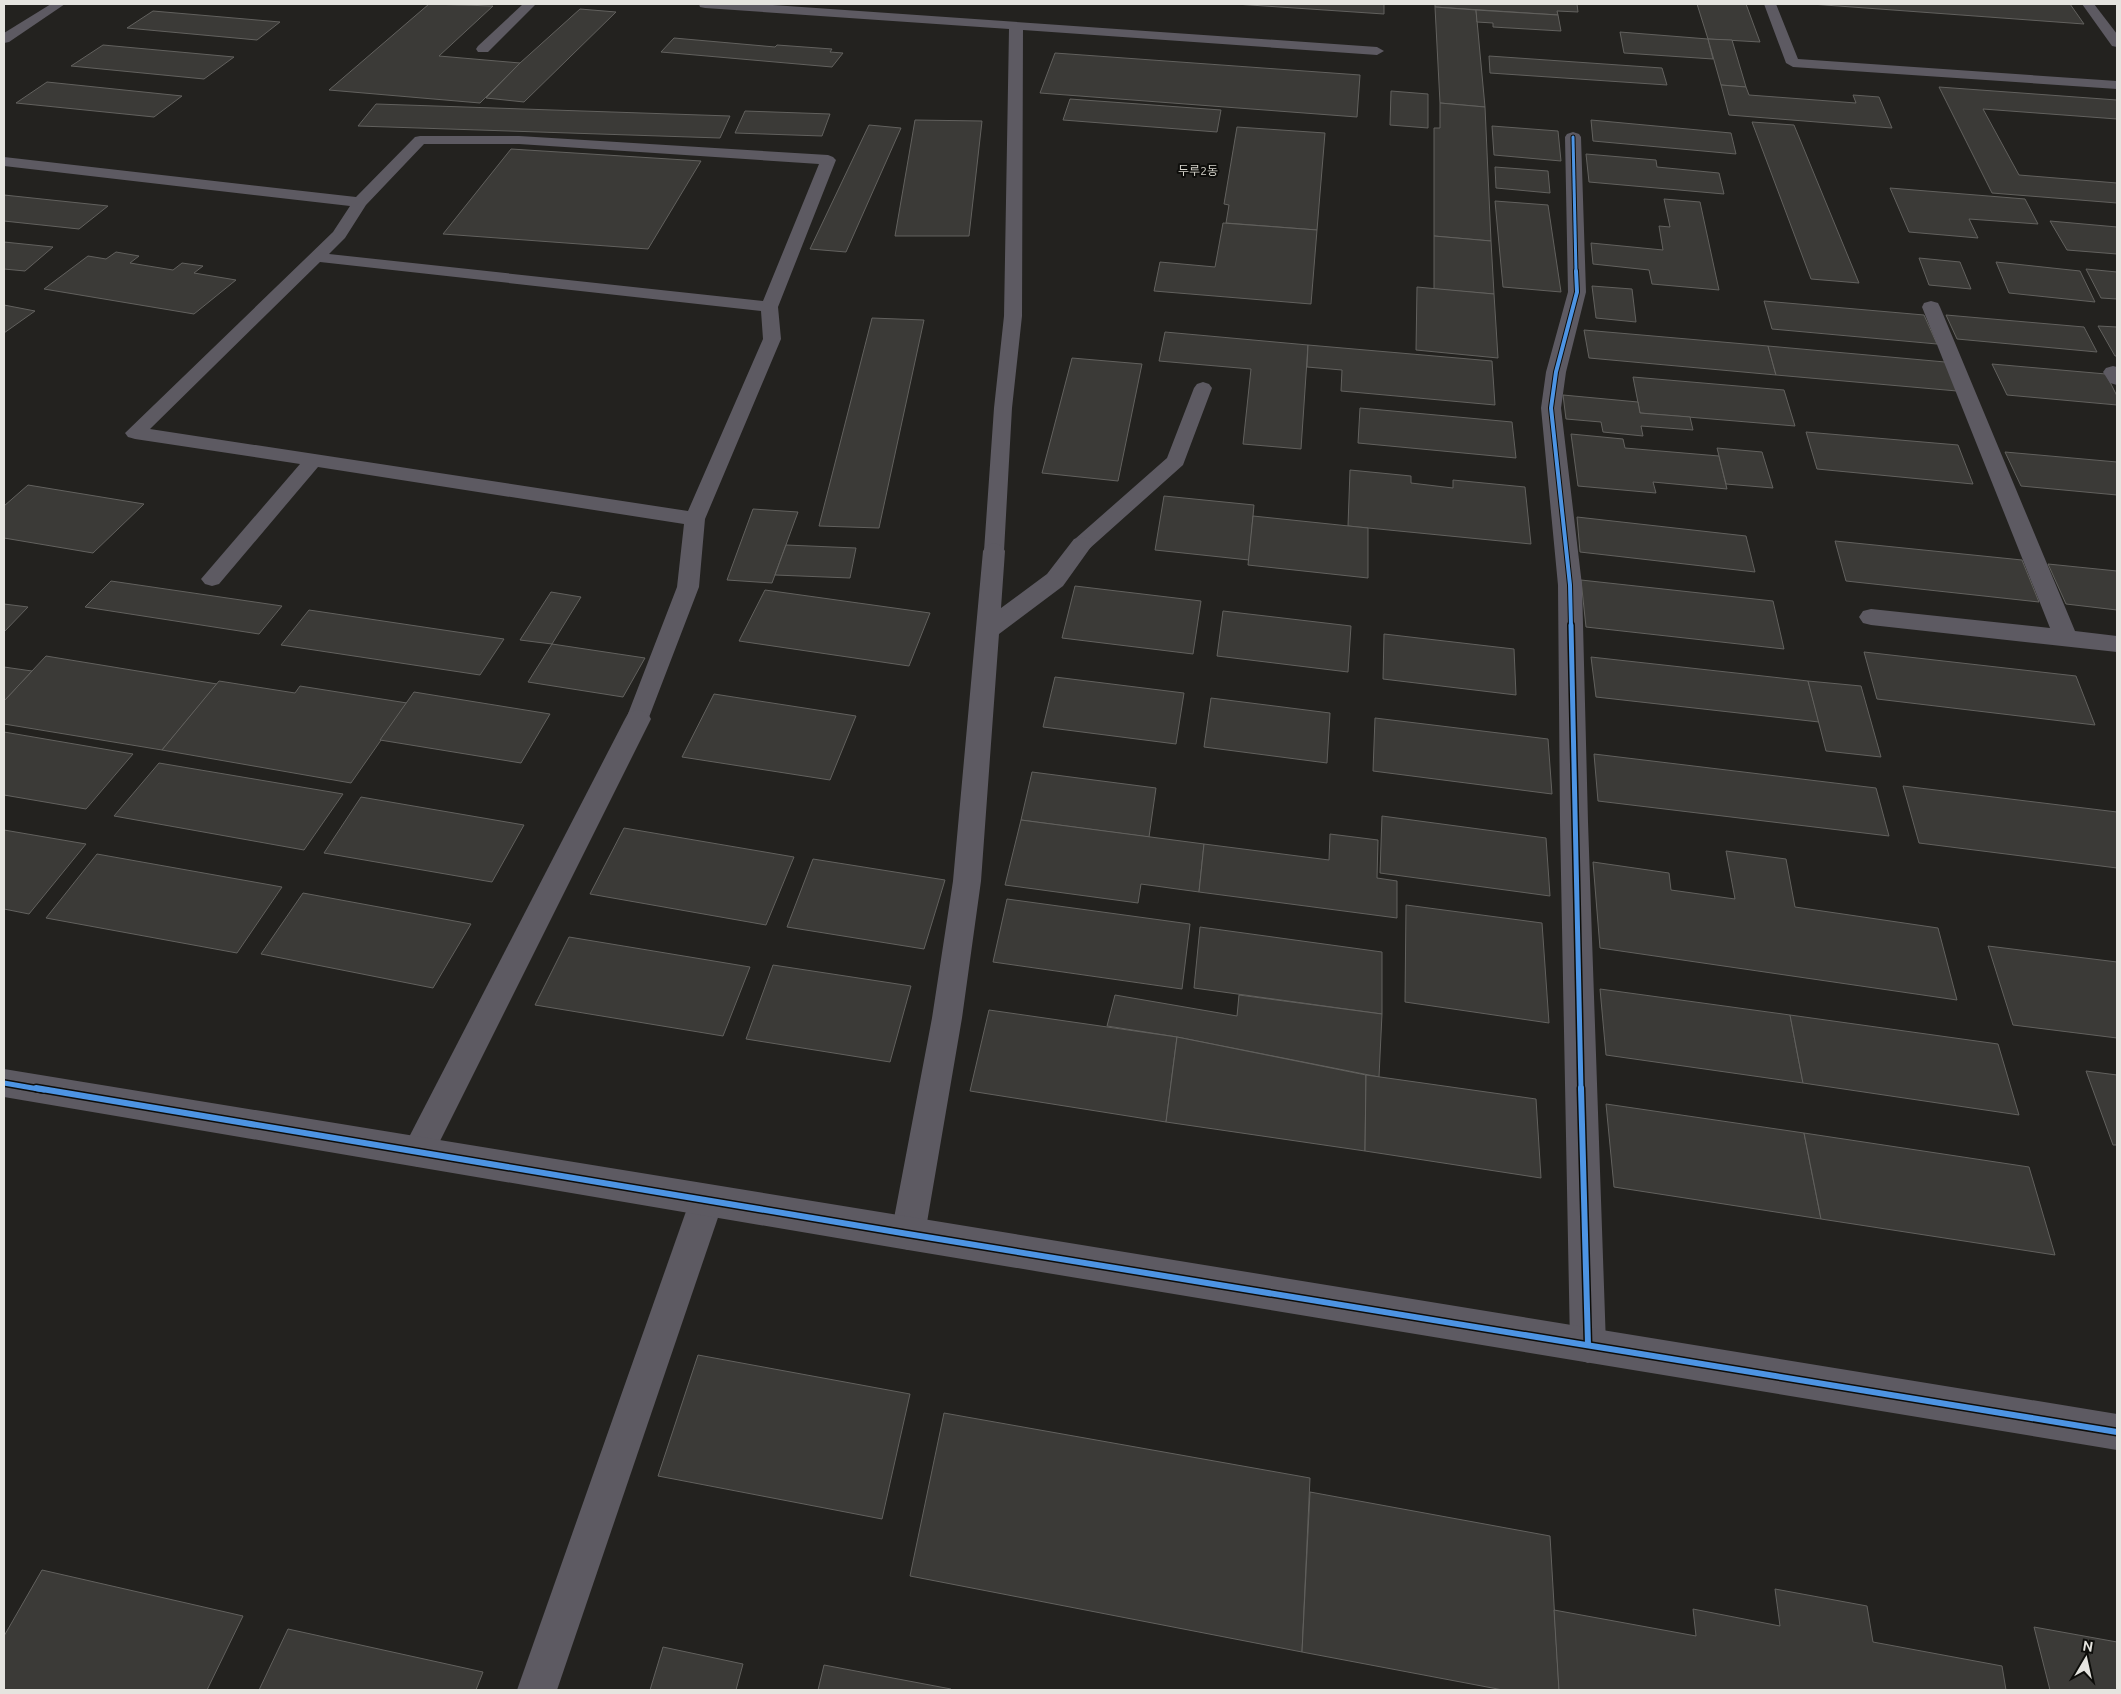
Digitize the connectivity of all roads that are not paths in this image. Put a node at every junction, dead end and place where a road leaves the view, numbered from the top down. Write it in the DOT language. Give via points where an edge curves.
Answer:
graph roads {
  1 [pos="59,4"];
  2 [pos="530,4"];
  3 [pos="706,4"];
  4 [pos="1770,4"];
  5 [pos="2088,4"];
  6 [pos="774,6"];
  7 [pos="1016,26"];
  8 [pos="4,39"];
  9 [pos="2117,43"];
  10 [pos="484,49"];
  11 [pos="1377,51"];
  12 [pos="2117,85"];
  13 [pos="1573,137"];
  14 [pos="4,162"];
  15 [pos="360,202"];
  16 [pos="316,257"];
  17 [pos="769,307"];
  18 [pos="1931,307"];
  19 [pos="1203,388"];
  20 [pos="312,460"];
  21 [pos="696,519"];
  22 [pos="1082,544"];
  23 [pos="994,551"];
  24 [pos="212,579"];
  25 [pos="1871,617"];
  26 [pos="987,631"];
  27 [pos="2066,639"];
  28 [pos="2117,644"];
  29 [pos="638,720"];
  30 [pos="4,1083"];
  31 [pos="418,1152"];
  32 [pos="707,1200"];
  33 [pos="908,1234"];
  34 [pos="1588,1344"];
  35 [pos="2117,1432"];
  36 [pos="537,1690"];
  1 -- 8 [label="lane"];
  2 -- 10 [label="lane"];
  3 -- 6 [label="lane"];
  4 -- 12 [label="lane" via="1792,63"];
  5 -- 9 [label="lane"];
  6 -- 7 [label="lane"];
  7 -- 11 [label="lane"];
  7 -- 23 [label="lane" via="1013,316 1003,408"];
  13 -- 34 [label="street" via="1577,292 1556,372 1552,408 1570,586"];
  14 -- 15 [label="lane"];
  15 -- 16 [label="lane" via="339,234"];
  15 -- 17 [label="lane" via="420,140 519,140 828,160"];
  16 -- 17 [label="lane"];
  16 -- 20 [label="lane" via="135,433"];
  17 -- 21 [label="lane" via="772,339"];
  18 -- 27 [label="street"];
  19 -- 22 [label="lane" via="1176,462"];
  20 -- 21 [label="lane"];
  20 -- 24 [label="lane"];
  21 -- 29 [label="lane" via="688,587"];
  22 -- 26 [label="street" via="1055,580"];
  23 -- 26 [label="street"];
  25 -- 27 [label="street"];
  26 -- 33 [label="street" via="967,881 947,1018"];
  27 -- 28 [label="street"];
  29 -- 31 [label="street"];
  30 -- 31 [label="street"];
  31 -- 32 [label="street"];
  32 -- 33 [label="street"];
  32 -- 36 [label="street"];
  33 -- 34 [label="street"];
  34 -- 35 [label="street"];
}
